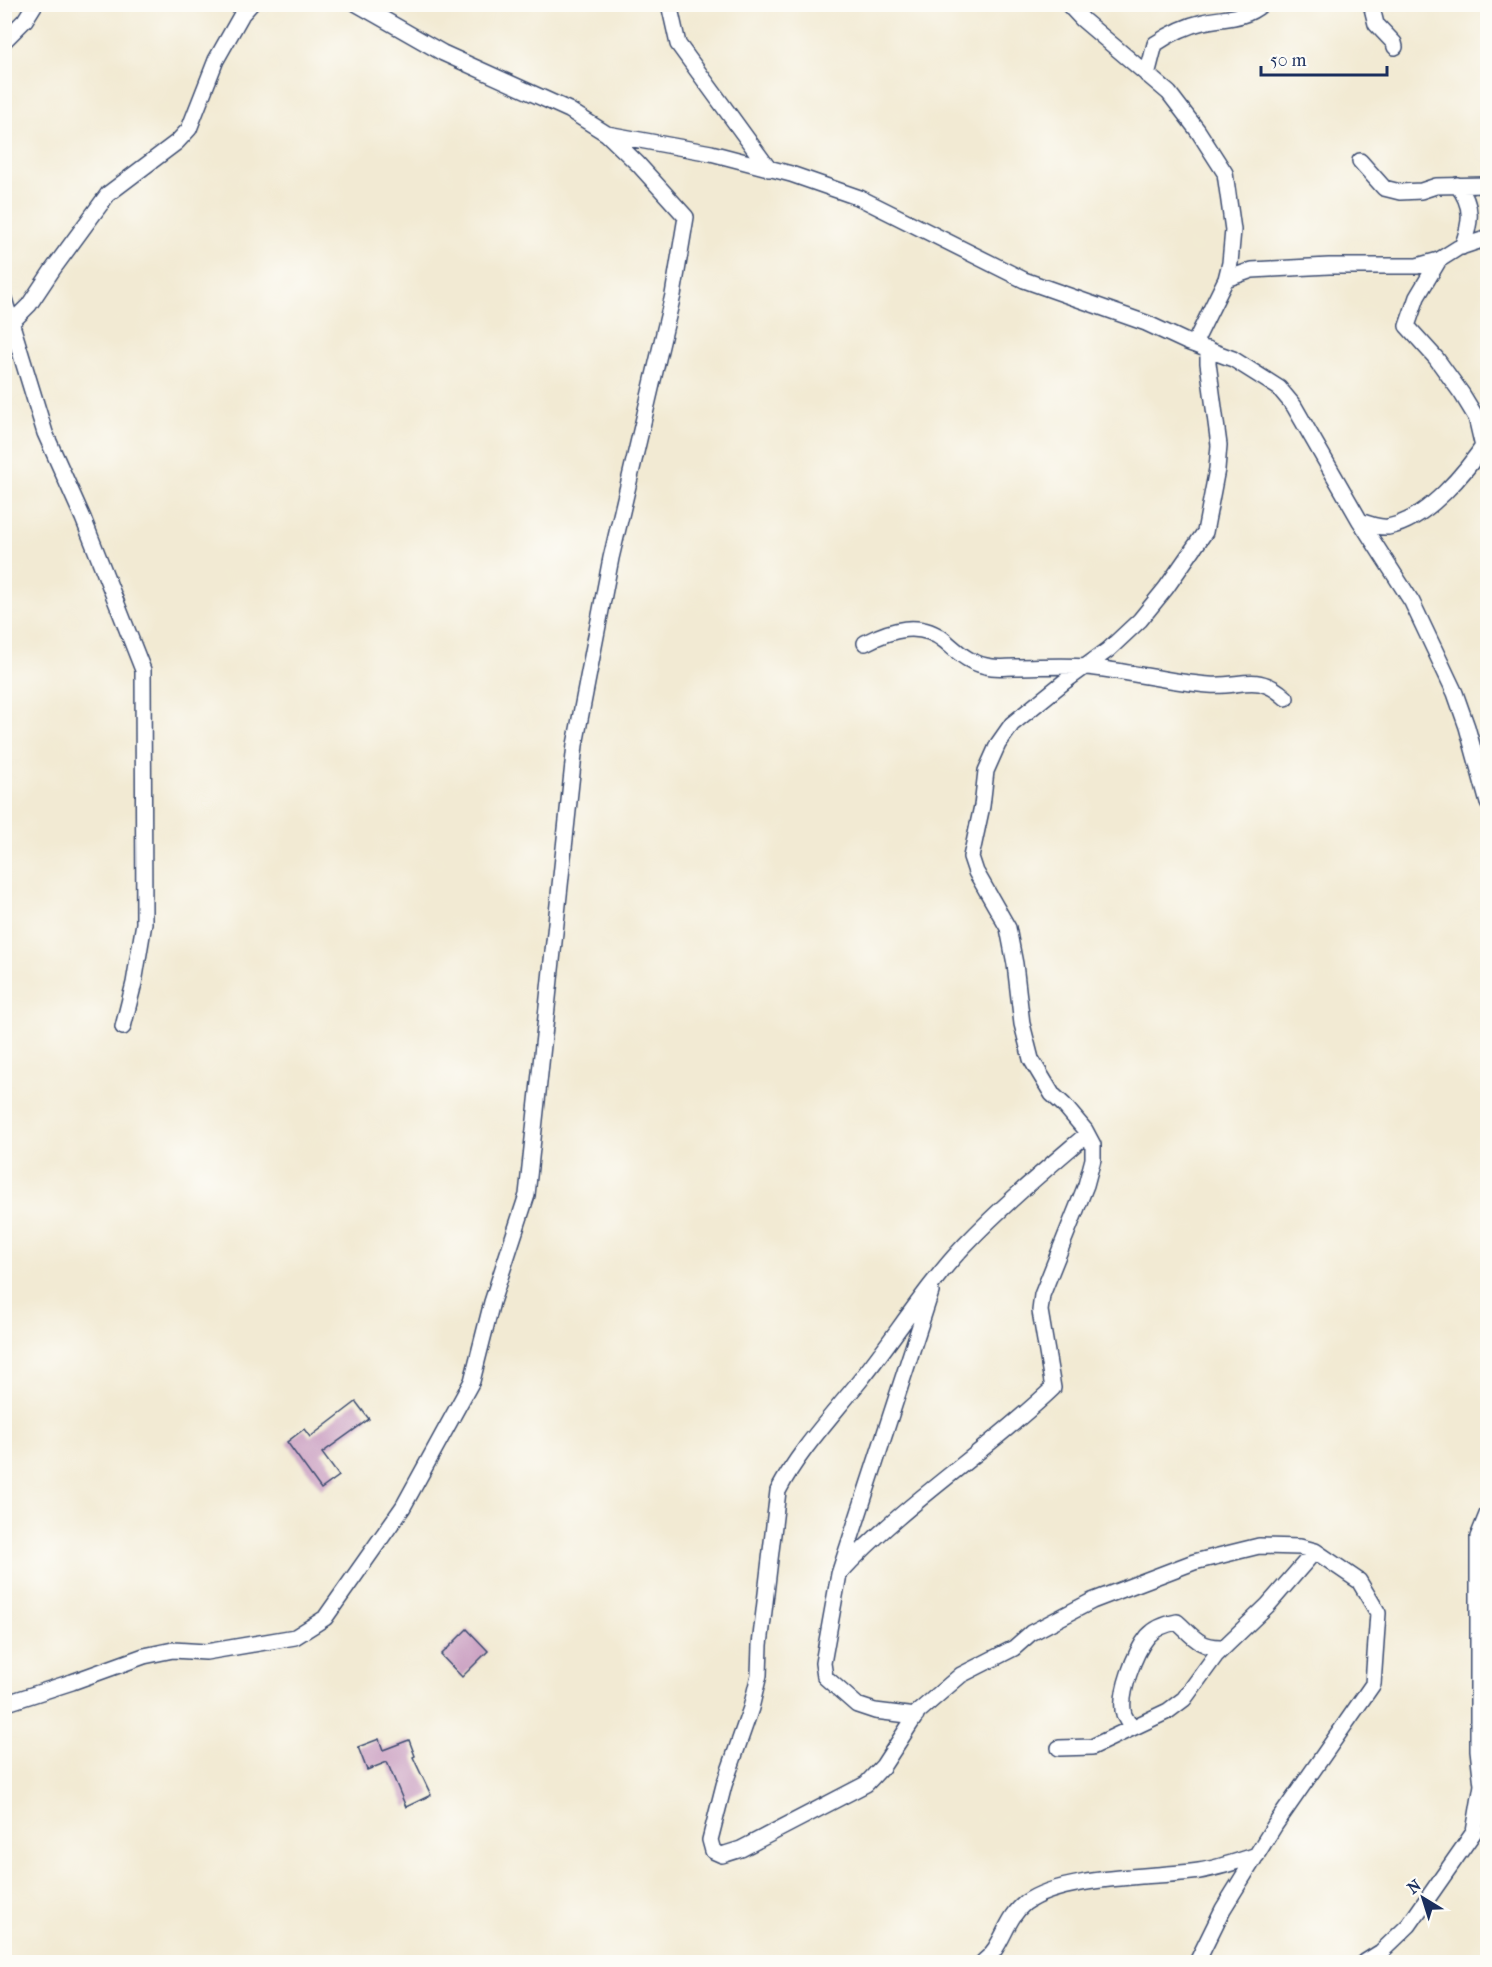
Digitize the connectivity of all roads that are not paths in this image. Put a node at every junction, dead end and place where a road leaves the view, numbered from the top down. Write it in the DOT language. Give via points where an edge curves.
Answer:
graph roads {
  1 [pos="34,4"];
  2 [pos="251,4"];
  3 [pos="357,4"];
  4 [pos="669,4"];
  5 [pos="1068,4"];
  6 [pos="1262,4"];
  7 [pos="1371,4"];
  8 [pos="4,41"];
  9 [pos="1395,47"];
  10 [pos="1147,75"];
  11 [pos="607,135"];
  12 [pos="1360,160"];
  13 [pos="769,169"];
  14 [pos="1457,185"];
  15 [pos="1488,185"];
  16 [pos="1488,238"];
  17 [pos="1462,247"];
  18 [pos="1439,260"];
  19 [pos="1226,279"];
  20 [pos="4,299"];
  21 [pos="8,326"];
  22 [pos="1201,347"];
  23 [pos="1485,443"];
  24 [pos="1360,521"];
  25 [pos="865,643"];
  26 [pos="1086,667"];
  27 [pos="1286,698"];
  28 [pos="1488,803"];
  29 [pos="123,1027"];
  30 [pos="1087,1134"];
  31 [pos="935,1281"];
  32 [pos="1488,1512"];
  33 [pos="1315,1551"];
  34 [pos="839,1574"];
  35 [pos="1223,1647"];
  36 [pos="4,1704"];
  37 [pos="916,1716"];
  38 [pos="1131,1727"];
  39 [pos="1059,1748"];
  40 [pos="1257,1855"];
  41 [pos="983,1962"];
  42 [pos="1197,1962"];
  43 [pos="1365,1962"];
  1 -- 8 [label="street" via="25,20"];
  2 -- 21 [label="street" via="216,60 189,129 108,194 29,305"];
  3 -- 11 [label="street" via="443,53 569,110"];
  4 -- 13 [label="street" via="678,44"];
  5 -- 10 [label="street"];
  6 -- 10 [label="street" via="1229,20 1203,22 1174,32 1155,44"];
  7 -- 9 [label="street" via="1376,24"];
  10 -- 19 [label="street" via="1169,93 1226,172 1233,230"];
  11 -- 13 [label="street" via="711,153"];
  11 -- 36 [label="street" via="686,217 673,295 611,558 574,745 527,1195 492,1302 472,1381 403,1507 325,1618 295,1637 206,1652 173,1650 144,1656"];
  12 -- 14 [label="street" via="1384,188 1400,192"];
  13 -- 22 [label="street" via="860,198 1024,280"];
  14 -- 15 [label="street"];
  14 -- 17 [label="street" via="1466,196 1470,219"];
  16 -- 17 [label="street"];
  17 -- 18 [label="street"];
  18 -- 19 [label="street" via="1417,266 1252,270"];
  18 -- 23 [label="street" via="1417,297 1407,326 1462,394"];
  19 -- 22 [label="street"];
  20 -- 21 [label="street"];
  21 -- 29 [label="street" via="45,433 143,670 144,923"];
  22 -- 24 [label="street" via="1233,359 1279,388 1294,406"];
  22 -- 26 [label="street" via="1208,363 1219,445 1205,532 1140,620"];
  23 -- 24 [label="street" via="1466,471 1410,519 1386,527"];
  24 -- 28 [label="street" via="1412,602 1455,693"];
  25 -- 26 [label="street" via="904,628 915,628 933,633 956,652 992,667"];
  26 -- 27 [label="street" via="1210,685 1251,682 1274,686"];
  26 -- 30 [label="street" via="1012,724 998,744 986,771 971,857 1008,928 1031,1059 1052,1094"];
  30 -- 31 [label="street" via="990,1220"];
  30 -- 34 [label="street" via="1093,1145 1093,1159 1086,1185 1042,1295 1040,1311 1053,1388 928,1490"];
  31 -- 34 [label="street"];
  31 -- 37 [label="street" via="789,1470 778,1491 759,1674 724,1785 710,1840 712,1851 723,1855 741,1848 866,1784 883,1766"];
  32 -- 43 [label="street" via="1478,1537 1478,1750 1482,1785 1474,1832 1409,1925"];
  33 -- 35 [label="street" via="1268,1605"];
  33 -- 37 [label="street" via="1300,1547 1249,1548 1194,1562 1092,1601 962,1675"];
  33 -- 40 [label="street" via="1359,1581 1378,1613 1373,1684"];
  34 -- 37 [label="street" via="823,1663 825,1677 857,1705"];
  35 -- 38 [label="street" via="1184,1699 1168,1711"];
  35 -- 38 [label="street" via="1211,1648 1194,1639 1177,1622 1164,1624 1149,1635 1125,1686 1124,1715"];
  38 -- 39 [label="street" via="1092,1747"];
  40 -- 41 [label="street" via="1217,1868 1070,1884 1046,1891 1015,1912 992,1956"];
  40 -- 42 [label="street" via="1223,1909"];
}
